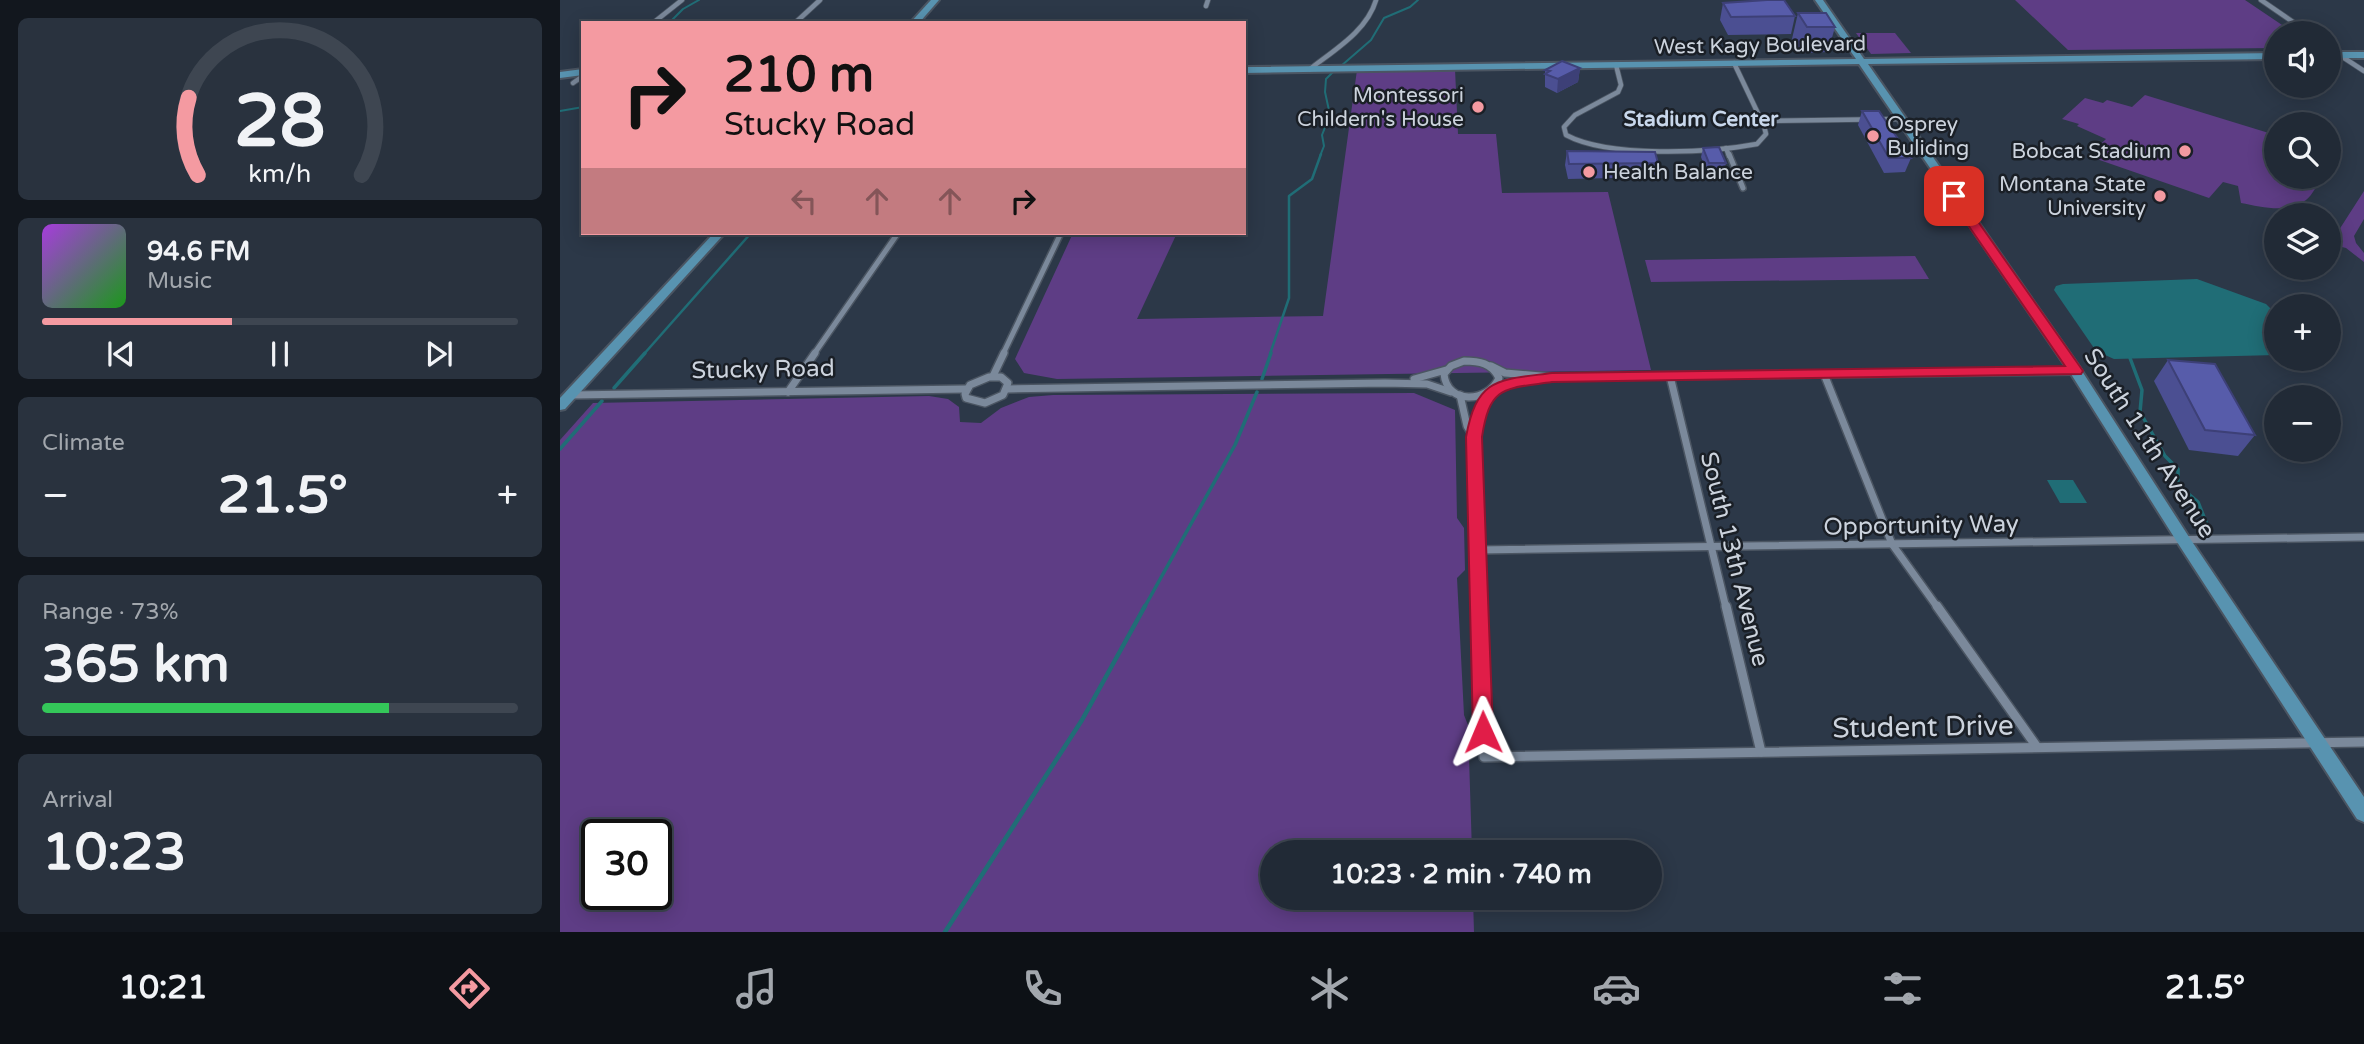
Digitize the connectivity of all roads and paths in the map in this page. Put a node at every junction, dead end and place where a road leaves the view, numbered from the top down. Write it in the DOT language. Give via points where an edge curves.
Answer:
graph roads {
  1 [pos="682,0"];
  2 [pos="820,0"];
  3 [pos="934,0"];
  4 [pos="1376,0"];
  5 [pos="1819,0"];
  6 [pos="2261,0"];
  7 [pos="656,21"];
  8 [pos="797,21"];
  9 [pos="916,21"];
  10 [pos="2292,21"];
  11 [pos="2341,55"];
  12 [pos="2364,55"];
  13 [pos="2264,56"];
  14 [pos="2341,59"];
  15 [pos="1862,61"];
  16 [pos="1734,63"];
  17 [pos="1616,65"];
  18 [pos="1310,69"];
  19 [pos="1246,70"];
  20 [pos="2364,71"];
  21 [pos="560,74"];
  22 [pos="581,76"];
  23 [pos="1900,119"];
  24 [pos="1763,121"];
  25 [pos="1726,148"];
  26 [pos="1743,188"];
  27 [pos="718,235"];
  28 [pos="897,235"];
  29 [pos="1061,235"];
  30 [pos="1491,366"];
  31 [pos="1447,370"];
  32 [pos="2076,371"];
  33 [pos="1824,374"];
  34 [pos="993,376"];
  35 [pos="1670,376"];
  36 [pos="1552,377"];
  37 [pos="1385,383"];
  38 [pos="966,389"];
  39 [pos="1007,389"];
  40 [pos="788,392"];
  41 [pos="1451,392"];
  42 [pos="1491,392"];
  43 [pos="565,395"];
  44 [pos="1460,396"];
  45 [pos="560,407"];
  46 [pos="1474,437"];
  47 [pos="2364,537"];
  48 [pos="2184,541"];
  49 [pos="1892,544"];
  50 [pos="1712,546"];
  51 [pos="1479,550"];
  52 [pos="2364,742"];
  53 [pos="2318,743"];
  54 [pos="2037,747"];
  55 [pos="1761,752"];
  56 [pos="2364,813"];
  1 -- 7 [label="street"];
  2 -- 8 [label="street"];
  3 -- 9 [label="main road"];
  4 -- 18 [label="street" via="1363,24"];
  5 -- 15 [label="main road, South 11th Avenue"];
  6 -- 10 [label="street"];
  11 -- 12 [label="main road"];
  13 -- 15 [label="main road, West Kagy Boulevard"];
  14 -- 20 [label="street"];
  15 -- 16 [label="main road, West Kagy Boulevard"];
  15 -- 23 [label="main road, South 11th Avenue"];
  16 -- 17 [label="main road, West Kagy Boulevard"];
  16 -- 24 [label="street"];
  17 -- 18 [label="main road, West Kagy Boulevard"];
  17 -- 25 [label="street" via="1621,88 1570,119 1564,131 1571,139 1605,149"];
  18 -- 19 [label="main road, West Kagy Boulevard"];
  21 -- 22 [label="main road"];
  23 -- 24 [label="street"];
  23 -- 32 [label="main road, South 11th Avenue"];
  24 -- 25 [label="street" via="1766,134 1761,141"];
  25 -- 26 [label="street"];
  27 -- 43 [label="main road"];
  28 -- 40 [label="street"];
  29 -- 34 [label="street"];
  30 -- 31 [label="street" via="1464,361"];
  30 -- 36 [label="street" via="1505,373"];
  30 -- 42 [label="street" via="1499,378"];
  31 -- 37 [label="street, Stucky Road"];
  31 -- 41 [label="street" via="1443,379"];
  32 -- 33 [label="street"];
  32 -- 48 [label="main road, South 11th Avenue"];
  33 -- 35 [label="street"];
  33 -- 49 [label="street"];
  34 -- 38 [label="street, Stucky Road"];
  34 -- 39 [label="street" via="1005,380"];
  35 -- 36 [label="street"];
  35 -- 50 [label="street, South 13th Avenue"];
  36 -- 42 [label="street" via="1508,383"];
  37 -- 39 [label="street, Stucky Road"];
  37 -- 41 [label="street, Stucky Road" via="1427,384"];
  38 -- 39 [label="street, Stucky Road" via="966,398 983,403 998,399"];
  38 -- 40 [label="street, Stucky Road"];
  40 -- 43 [label="street, Stucky Road"];
  41 -- 44 [label="street"];
  42 -- 44 [label="street"];
  42 -- 46 [label="street" via="1478,413"];
  43 -- 45 [label="main road"];
  44 -- 46 [label="street"];
  46 -- 51 [label="street"];
  47 -- 48 [label="street, Opportunity Way"];
  48 -- 49 [label="street, Opportunity Way"];
  48 -- 53 [label="main road, South 11th Avenue"];
  49 -- 50 [label="street, Opportunity Way"];
  49 -- 54 [label="street"];
  50 -- 51 [label="street, Opportunity Way"];
  50 -- 55 [label="street, South 13th Avenue"];
  51 -- 55 [label="street, Student Drive" via="1484,757"];
  52 -- 53 [label="street, Student Drive"];
  53 -- 54 [label="street, Student Drive"];
  53 -- 56 [label="main road, South 11th Avenue"];
  54 -- 55 [label="street, Student Drive"];
}
